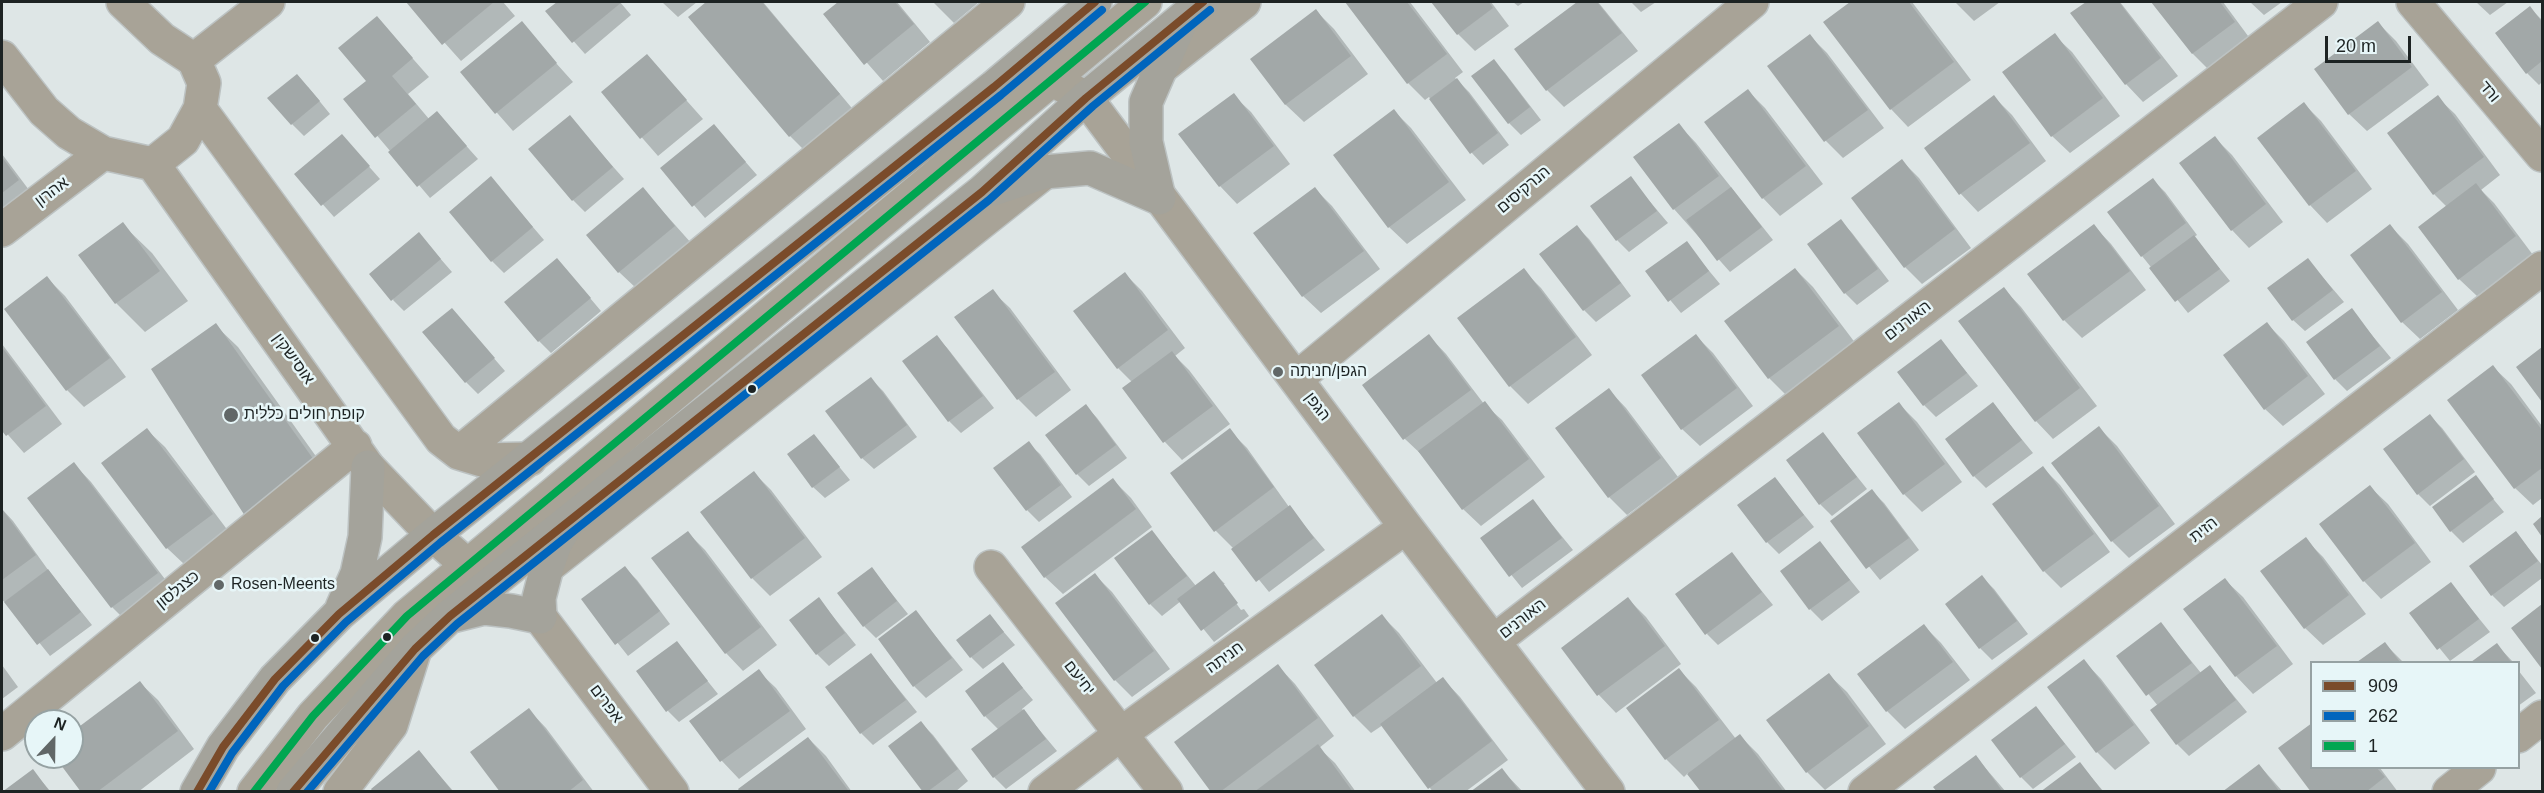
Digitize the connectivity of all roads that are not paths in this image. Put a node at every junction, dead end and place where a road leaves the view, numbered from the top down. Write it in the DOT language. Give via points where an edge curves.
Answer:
graph roads {
  1 [pos="123,2"];
  2 [pos="268,2"];
  3 [pos="1008,2"];
  4 [pos="1095,2"];
  5 [pos="1145,2"];
  6 [pos="1244,2"];
  7 [pos="1752,2"];
  8 [pos="2321,2"];
  9 [pos="2413,2"];
  10 [pos="1193,10"];
  11 [pos="2,57"];
  12 [pos="194,60"];
  13 [pos="1159,69"];
  14 [pos="1050,79"];
  15 [pos="994,87"];
  16 [pos="1086,98"];
  17 [pos="200,109"];
  18 [pos="103,153"];
  19 [pos="2542,155"];
  20 [pos="153,164"];
  21 [pos="1044,172"];
  22 [pos="982,192"];
  23 [pos="1159,198"];
  24 [pos="2,230"];
  25 [pos="2542,268"];
  26 [pos="1296,379"];
  27 [pos="459,453"];
  28 [pos="361,456"];
  29 [pos="530,459"];
  30 [pos="569,521"];
  31 [pos="1406,527"];
  32 [pos="433,535"];
  33 [pos="466,565"];
  34 [pos="547,567"];
  35 [pos="991,567"];
  36 [pos="508,569"];
  37 [pos="339,614"];
  38 [pos="450,616"];
  39 [pos="540,617"];
  40 [pos="1494,641"];
  41 [pos="415,649"];
  42 [pos="2542,717"];
  43 [pos="1122,732"];
  44 [pos="2,734"];
  45 [pos="2520,734"];
  46 [pos="223,747"];
  47 [pos="2478,769"];
  48 [pos="180,792"];
  49 [pos="197,792"];
  50 [pos="254,792"];
  51 [pos="293,792"];
  52 [pos="340,792"];
  53 [pos="672,792"];
  54 [pos="1045,792"];
  55 [pos="1166,792"];
  56 [pos="1608,792"];
  57 [pos="1865,792"];
  58 [pos="2449,792"];
  1 -- 12 [label="street" via="162,39"];
  2 -- 12 [label="street"];
  3 -- 27 [label="street"];
  4 -- 15 [label="highway"];
  5 -- 14 [label="street"];
  6 -- 13 [label="street"];
  7 -- 26 [label="street, הנרקיסים"];
  8 -- 40 [label="street, האורנים"];
  9 -- 19 [label="street, ורד"];
  10 -- 13 [label="highway"];
  10 -- 16 [label="highway"];
  11 -- 18 [label="street" via="44,111 69,133"];
  12 -- 17 [label="street" via="204,83"];
  13 -- 23 [label="highway" via="1146,102 1146,142"];
  14 -- 15 [label="street"];
  14 -- 16 [label="street, הגפן"];
  14 -- 33 [label="street"];
  15 -- 29 [label="highway"];
  16 -- 22 [label="highway"];
  16 -- 23 [label="street, הגפן"];
  17 -- 20 [label="street" via="183,140"];
  17 -- 27 [label="street" via="441,439"];
  18 -- 20 [label="street"];
  18 -- 24 [label="street, אהרון"];
  20 -- 28 [label="street, אוסישקין"];
  21 -- 22 [label="highway"];
  21 -- 23 [label="highway" via="1090,168"];
  21 -- 34 [label="street"];
  22 -- 30 [label="highway"];
  23 -- 26 [label="street, הגפן"];
  25 -- 57 [label="street, הזית"];
  26 -- 31 [label="street, הגפן"];
  27 -- 29 [label="street" via="482,460"];
  28 -- 32 [label="street, אוסישקין"];
  28 -- 37 [label="highway" via="365,537 357,574"];
  28 -- 44 [label="street, כצנלסון"];
  29 -- 32 [label="highway"];
  30 -- 34 [label="highway"];
  30 -- 36 [label="highway"];
  31 -- 40 [label="street, הגפן"];
  31 -- 43 [label="street, חניתה"];
  32 -- 33 [label="street, אוסישקין"];
  32 -- 37 [label="highway"];
  33 -- 36 [label="street"];
  33 -- 50 [label="street" via="407,616 313,716"];
  34 -- 39 [label="highway" via="539,598"];
  35 -- 43 [label="street, יחיעם"];
  36 -- 38 [label="highway"];
  37 -- 46 [label="highway" via="276,679"];
  38 -- 39 [label="highway" via="484,608"];
  38 -- 41 [label="highway"];
  39 -- 53 [label="street, אפרים"];
  40 -- 56 [label="street, הגפן"];
  41 -- 51 [label="highway"];
  41 -- 52 [label="street" via="391,725"];
  42 -- 45 [label="street"];
  43 -- 54 [label="street, חניתה"];
  43 -- 55 [label="street, יחיעם"];
  46 -- 48 [label="street"];
  46 -- 49 [label="highway"];
  47 -- 58 [label="street"];
}
